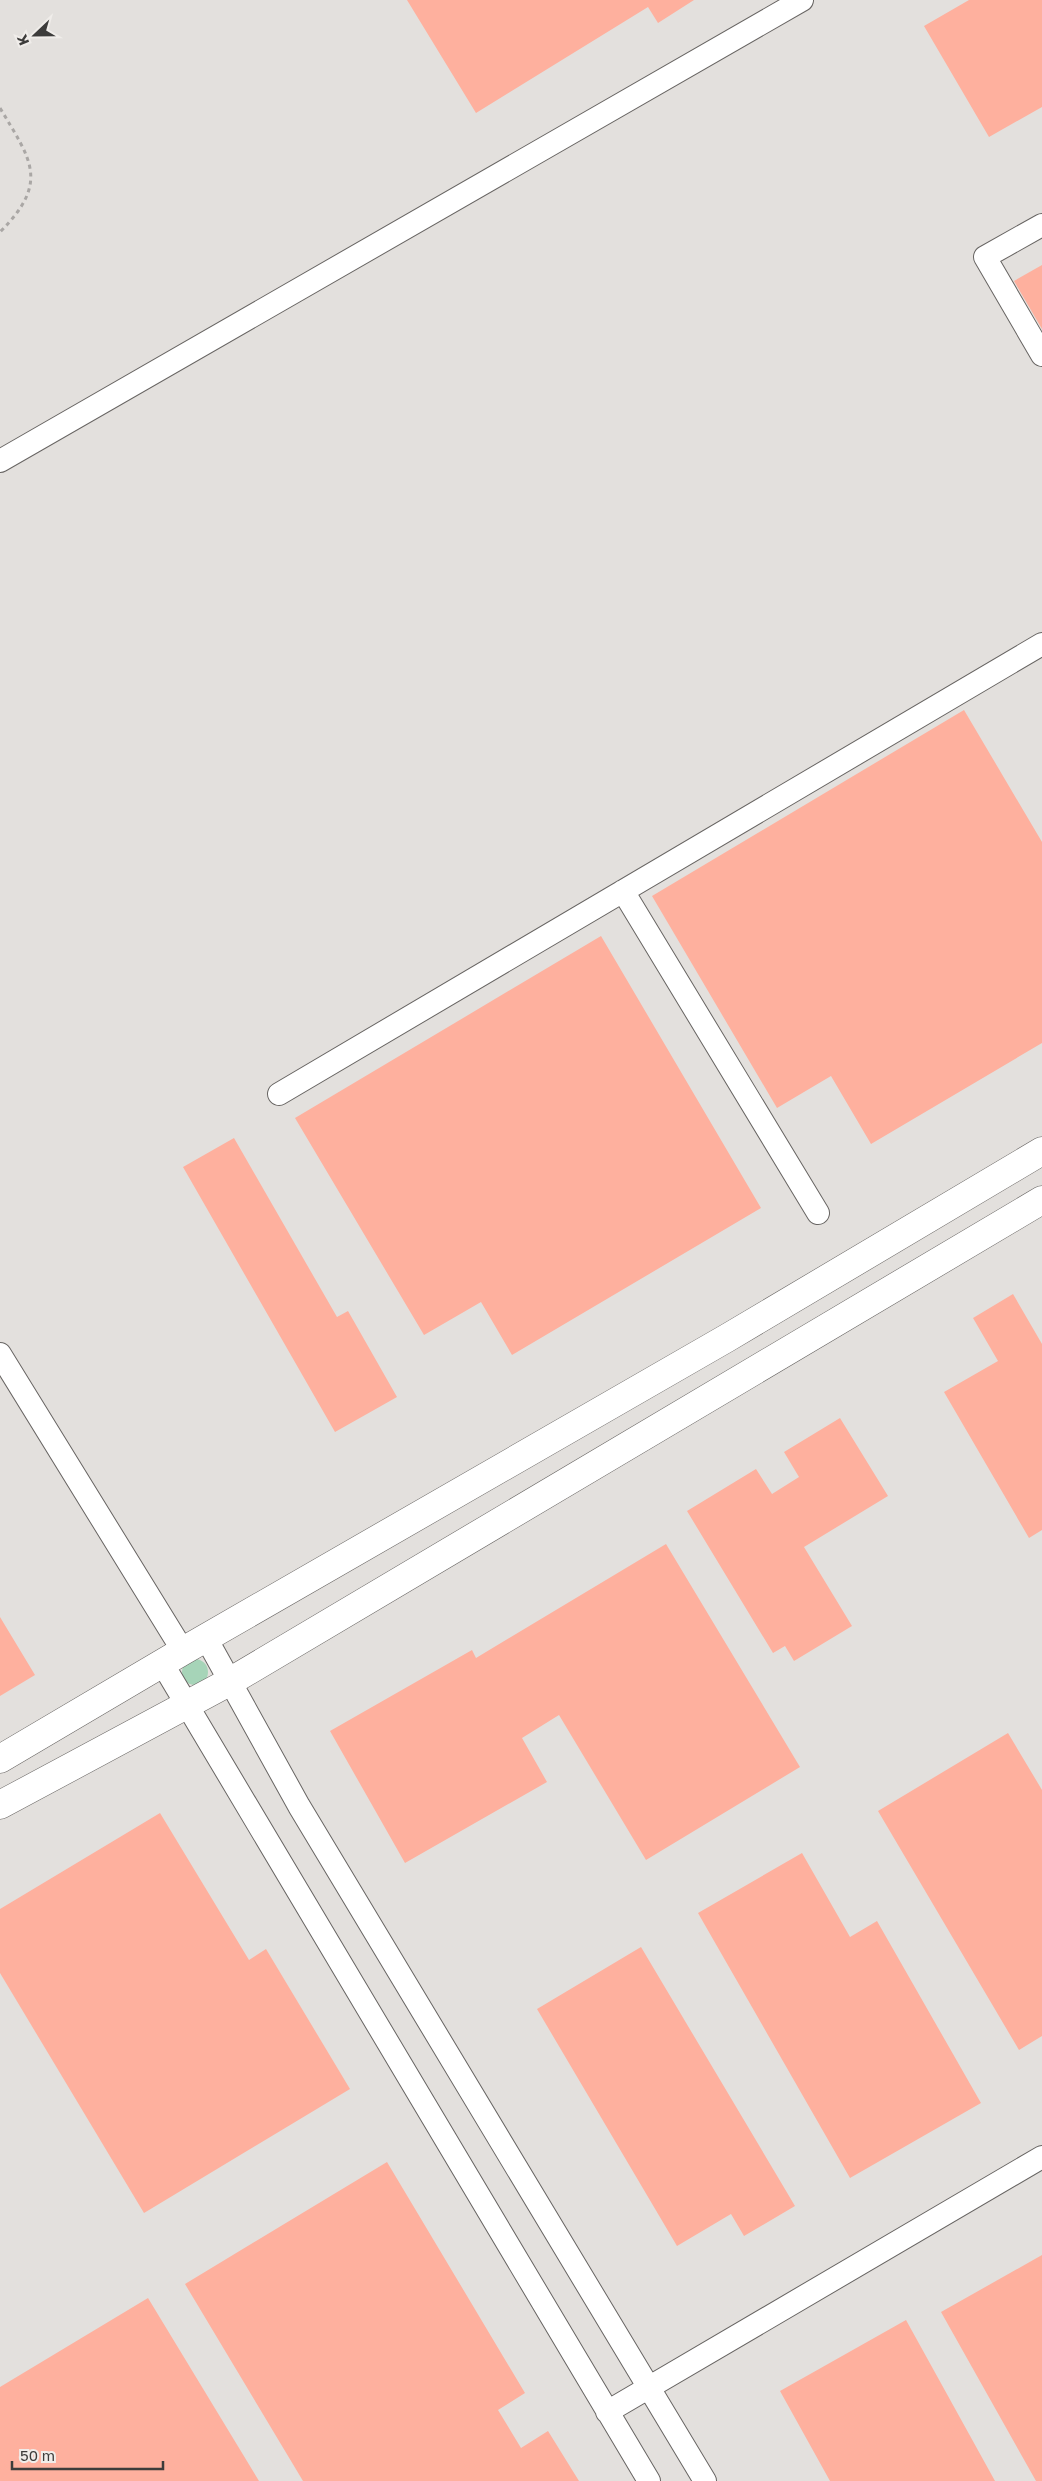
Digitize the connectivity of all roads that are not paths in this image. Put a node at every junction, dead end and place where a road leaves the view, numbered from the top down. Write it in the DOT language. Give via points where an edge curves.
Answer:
graph roads {
  1 [pos="802,0"];
  2 [pos="1042,225"];
  3 [pos="1042,355"];
  4 [pos="0,461"];
  5 [pos="1042,644"];
  6 [pos="624,891"];
  7 [pos="279,1094"];
  8 [pos="1042,1151"];
  9 [pos="1042,1200"];
  10 [pos="818,1213"];
  11 [pos="727,1338"];
  12 [pos="0,1354"];
  13 [pos="749,1374"];
  14 [pos="206,1638"];
  15 [pos="172,1657"];
  16 [pos="231,1681"];
  17 [pos="187,1705"];
  18 [pos="0,1759"];
  19 [pos="0,1805"];
  20 [pos="1042,2157"];
  21 [pos="648,2388"];
  22 [pos="607,2412"];
  23 [pos="648,2481"];
  24 [pos="705,2481"];
  1 -- 4 [label="street"];
  2 -- 3 [label="street" via="985,257"];
  5 -- 6 [label="street"];
  6 -- 7 [label="street"];
  6 -- 10 [label="street"];
  8 -- 11 [label="street"];
  9 -- 13 [label="street"];
  11 -- 13 [label="street"];
  11 -- 14 [label="street"];
  12 -- 15 [label="street"];
  13 -- 16 [label="street"];
  14 -- 15 [label="street"];
  14 -- 16 [label="street"];
  15 -- 17 [label="street"];
  15 -- 18 [label="street"];
  16 -- 17 [label="street"];
  16 -- 21 [label="street" via="299,1806"];
  17 -- 19 [label="street"];
  17 -- 22 [label="street"];
  20 -- 21 [label="street"];
  21 -- 22 [label="street"];
  21 -- 24 [label="street"];
  22 -- 23 [label="street"];
}
